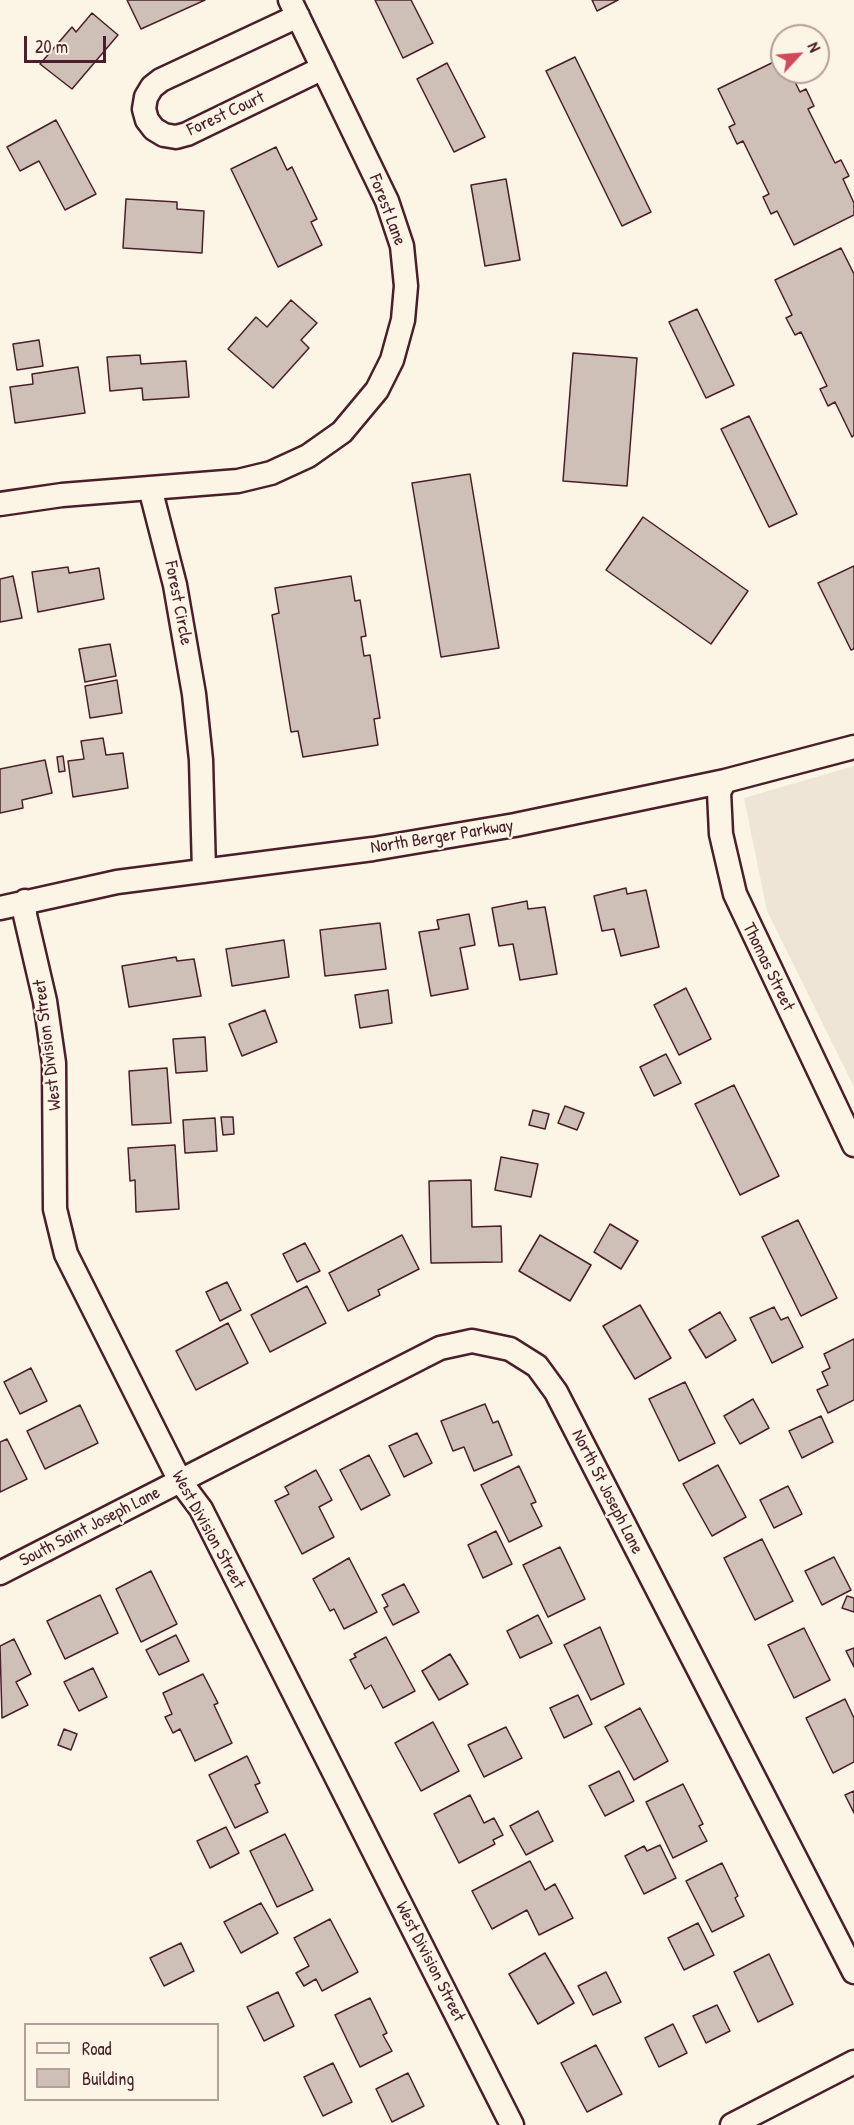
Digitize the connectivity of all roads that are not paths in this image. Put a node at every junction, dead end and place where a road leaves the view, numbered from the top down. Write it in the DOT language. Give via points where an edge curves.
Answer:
graph roads {
  1 [pos="294,8"];
  2 [pos="323,68"];
  3 [pos="150,488"];
  4 [pos="0,504"];
  5 [pos="854,747"];
  6 [pos="725,781"];
  7 [pos="204,871"];
  8 [pos="25,901"];
  9 [pos="0,908"];
  10 [pos="854,1145"];
  11 [pos="180,1481"];
  12 [pos="0,1573"];
  13 [pos="854,1972"];
  14 [pos="854,2062"];
  15 [pos="512,2125"];
  16 [pos="732,2125"];
  1 -- 2 [label="street, Forest Lane"];
  1 -- 2 [label="street, Forest Court" via="161,80 146,97 147,120 164,135 187,134"];
  2 -- 3 [label="street, Forest Lane" via="387,201 402,246 406,266 405,307 392,360 377,390 356,417 308,456 251,478"];
  3 -- 4 [label="street"];
  3 -- 7 [label="street, Forest Circle" via="175,585 194,694 201,760"];
  5 -- 6 [label="street, North Berger Parkway"];
  6 -- 7 [label="street, North Berger Parkway" via="481,831"];
  6 -- 10 [label="street, Thomas Street" via="719,792 721,834 735,894"];
  7 -- 8 [label="street, North Berger Parkway" via="117,882"];
  8 -- 9 [label="street, North Berger Parkway"];
  8 -- 11 [label="street, West Division Street" via="54,1063 55,1209 62,1241 70,1266"];
  11 -- 12 [label="street, South Saint Joseph Lane"];
  11 -- 13 [label="street, North St Joseph Lane" via="447,1346 472,1341 491,1343 526,1358 556,1392"];
  11 -- 15 [label="street, West Division Street" via="201,1509"];
  14 -- 16 [label="street"];
}
